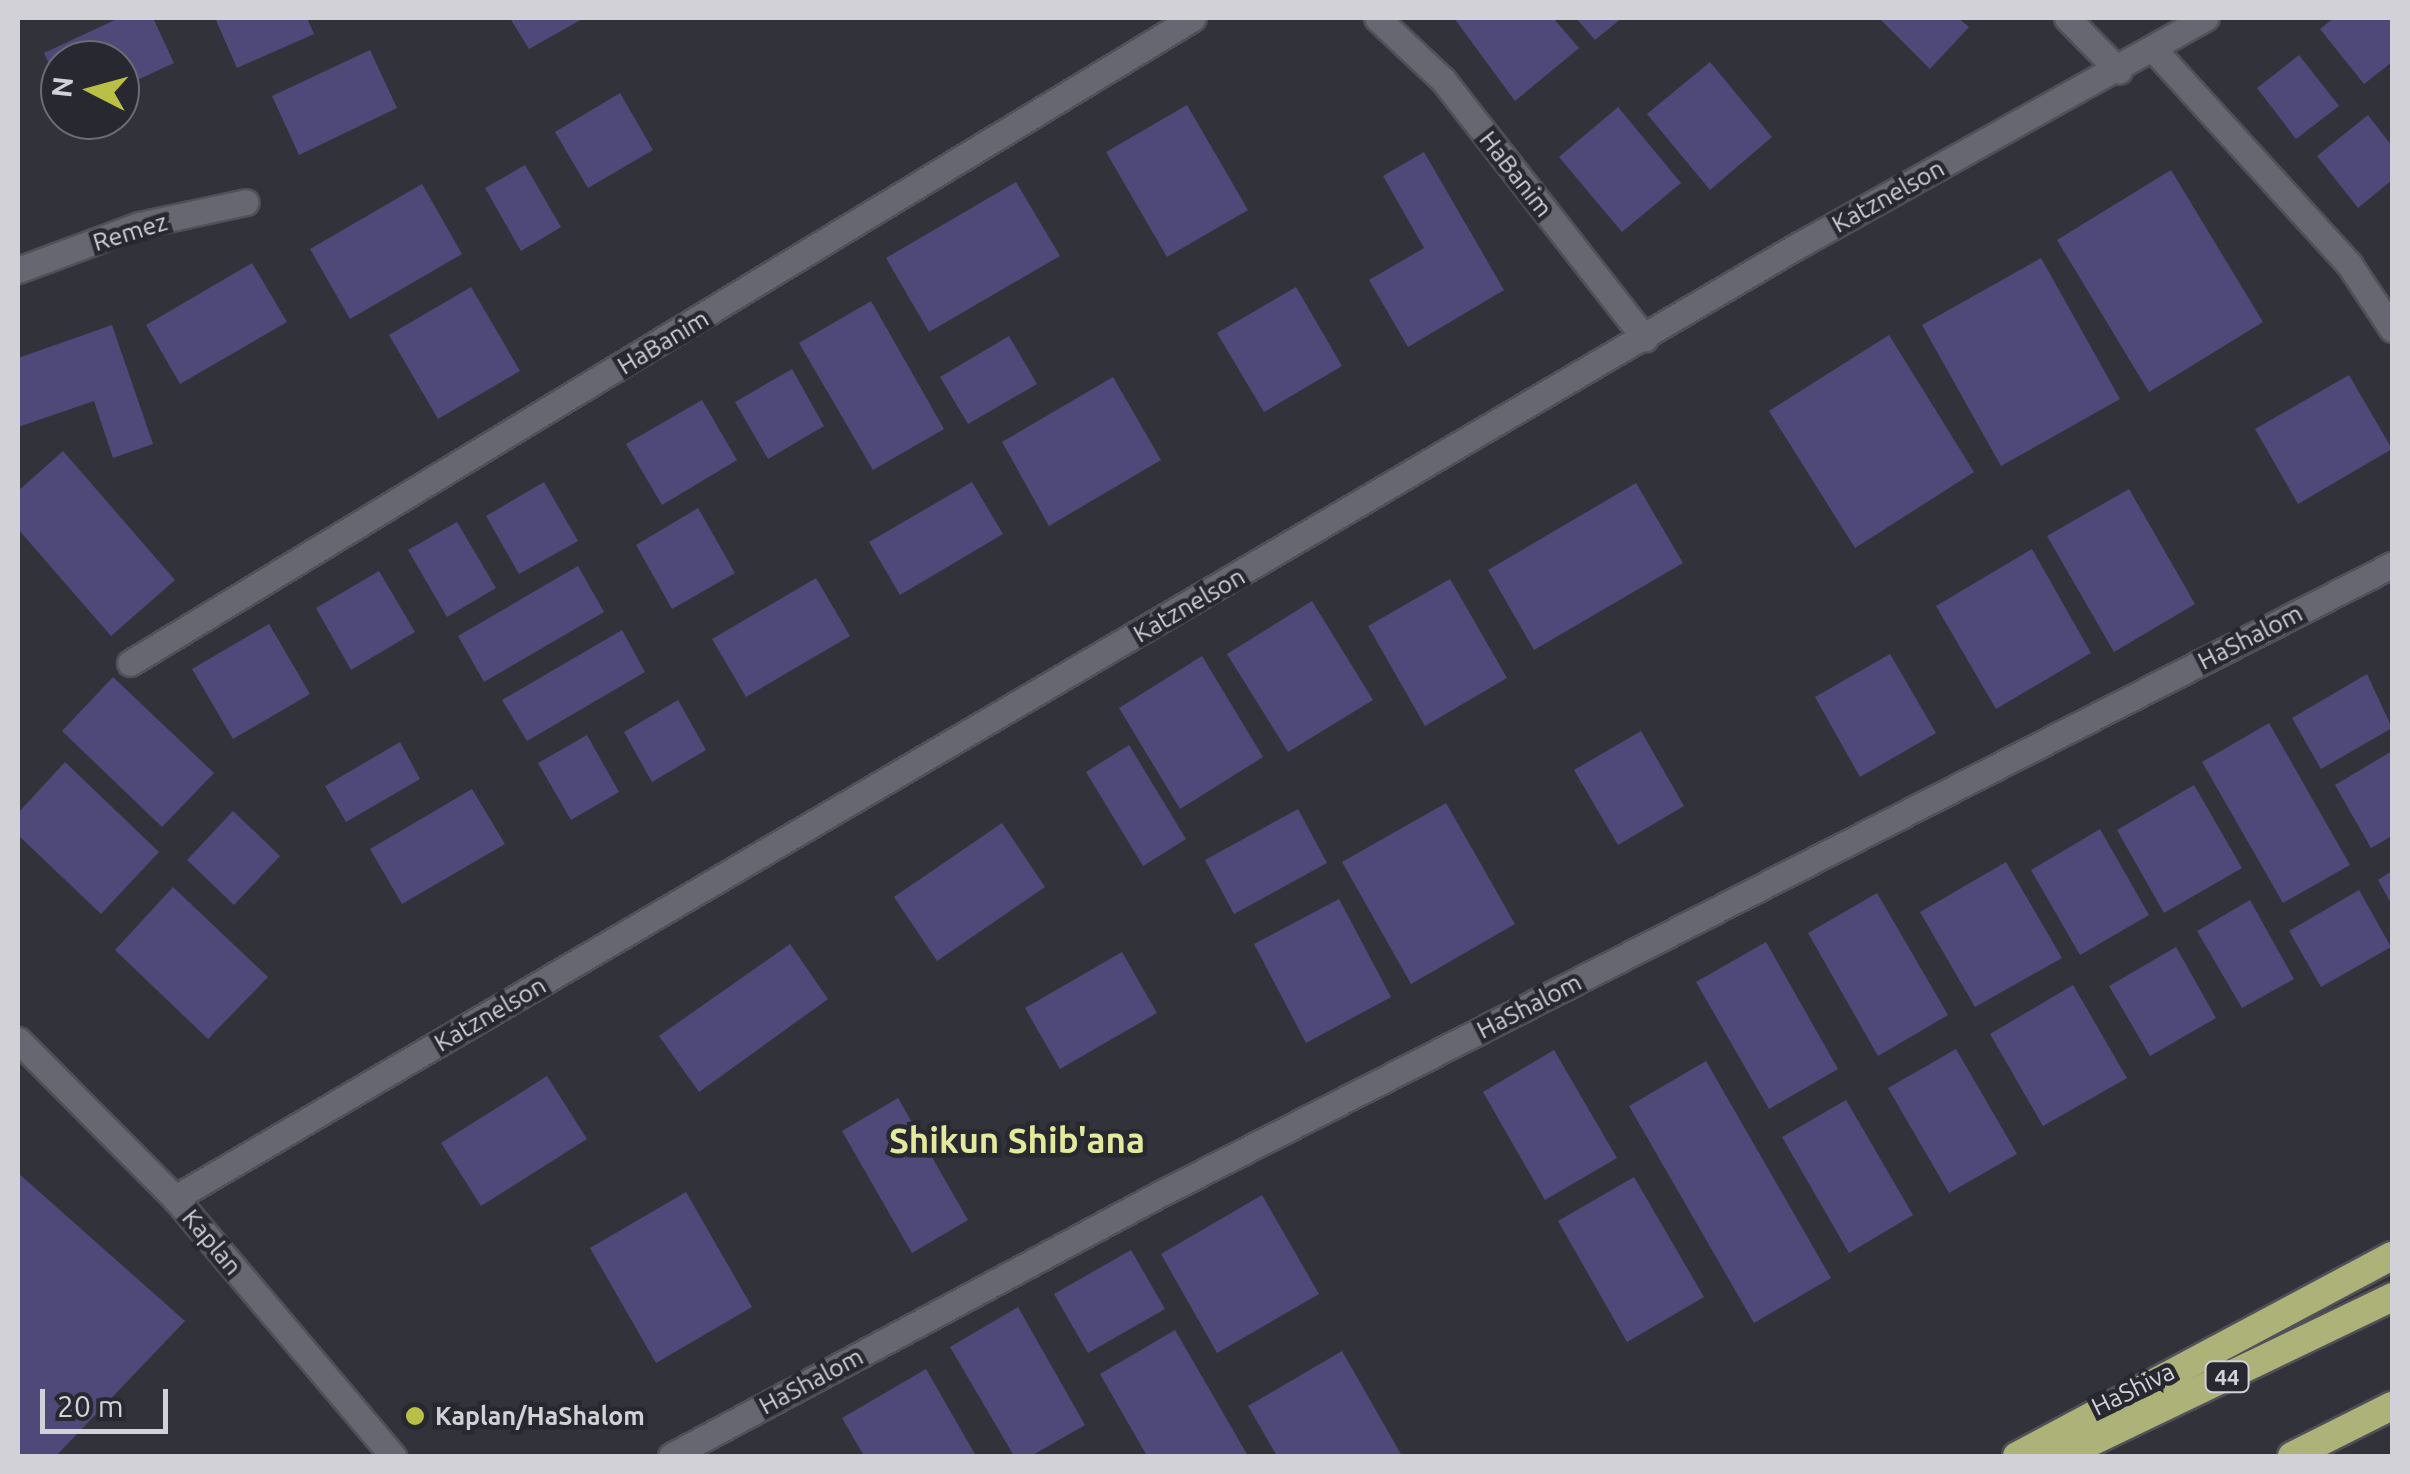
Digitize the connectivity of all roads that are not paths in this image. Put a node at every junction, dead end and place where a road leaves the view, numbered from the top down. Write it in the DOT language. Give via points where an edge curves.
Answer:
graph roads {
  1 [pos="1193,18"];
  2 [pos="1376,18"];
  3 [pos="2067,18"];
  4 [pos="2206,18"];
  5 [pos="2156,52"];
  6 [pos="2119,71"];
  7 [pos="246,202"];
  8 [pos="18,270"];
  9 [pos="2392,329"];
  10 [pos="1645,339"];
  11 [pos="2392,565"];
  12 [pos="130,663"];
  13 [pos="18,1040"];
  14 [pos="175,1198"];
  15 [pos="2392,1256"];
  16 [pos="2392,1297"];
  17 [pos="2392,1406"];
  18 [pos="393,1456"];
  19 [pos="670,1456"];
  20 [pos="2017,1456"];
  21 [pos="2062,1456"];
  22 [pos="2292,1456"];
  1 -- 12 [label="street, HaBanim"];
  2 -- 10 [label="street, HaBanim" via="1443,80"];
  3 -- 6 [label="street"];
  4 -- 5 [label="street, Katznelson"];
  5 -- 6 [label="street, Katznelson"];
  5 -- 9 [label="street" via="2349,264"];
  6 -- 10 [label="street, Katznelson"];
  7 -- 8 [label="street, Remez" via="138,226"];
  10 -- 14 [label="street, Katznelson"];
  11 -- 19 [label="street, HaShalom" via="1156,1196"];
  13 -- 14 [label="street, Kaplan"];
  14 -- 18 [label="street, Kaplan"];
  15 -- 20 [label="highway"];
  16 -- 21 [label="highway, HaShiva / 44"];
  17 -- 22 [label="highway"];
}
